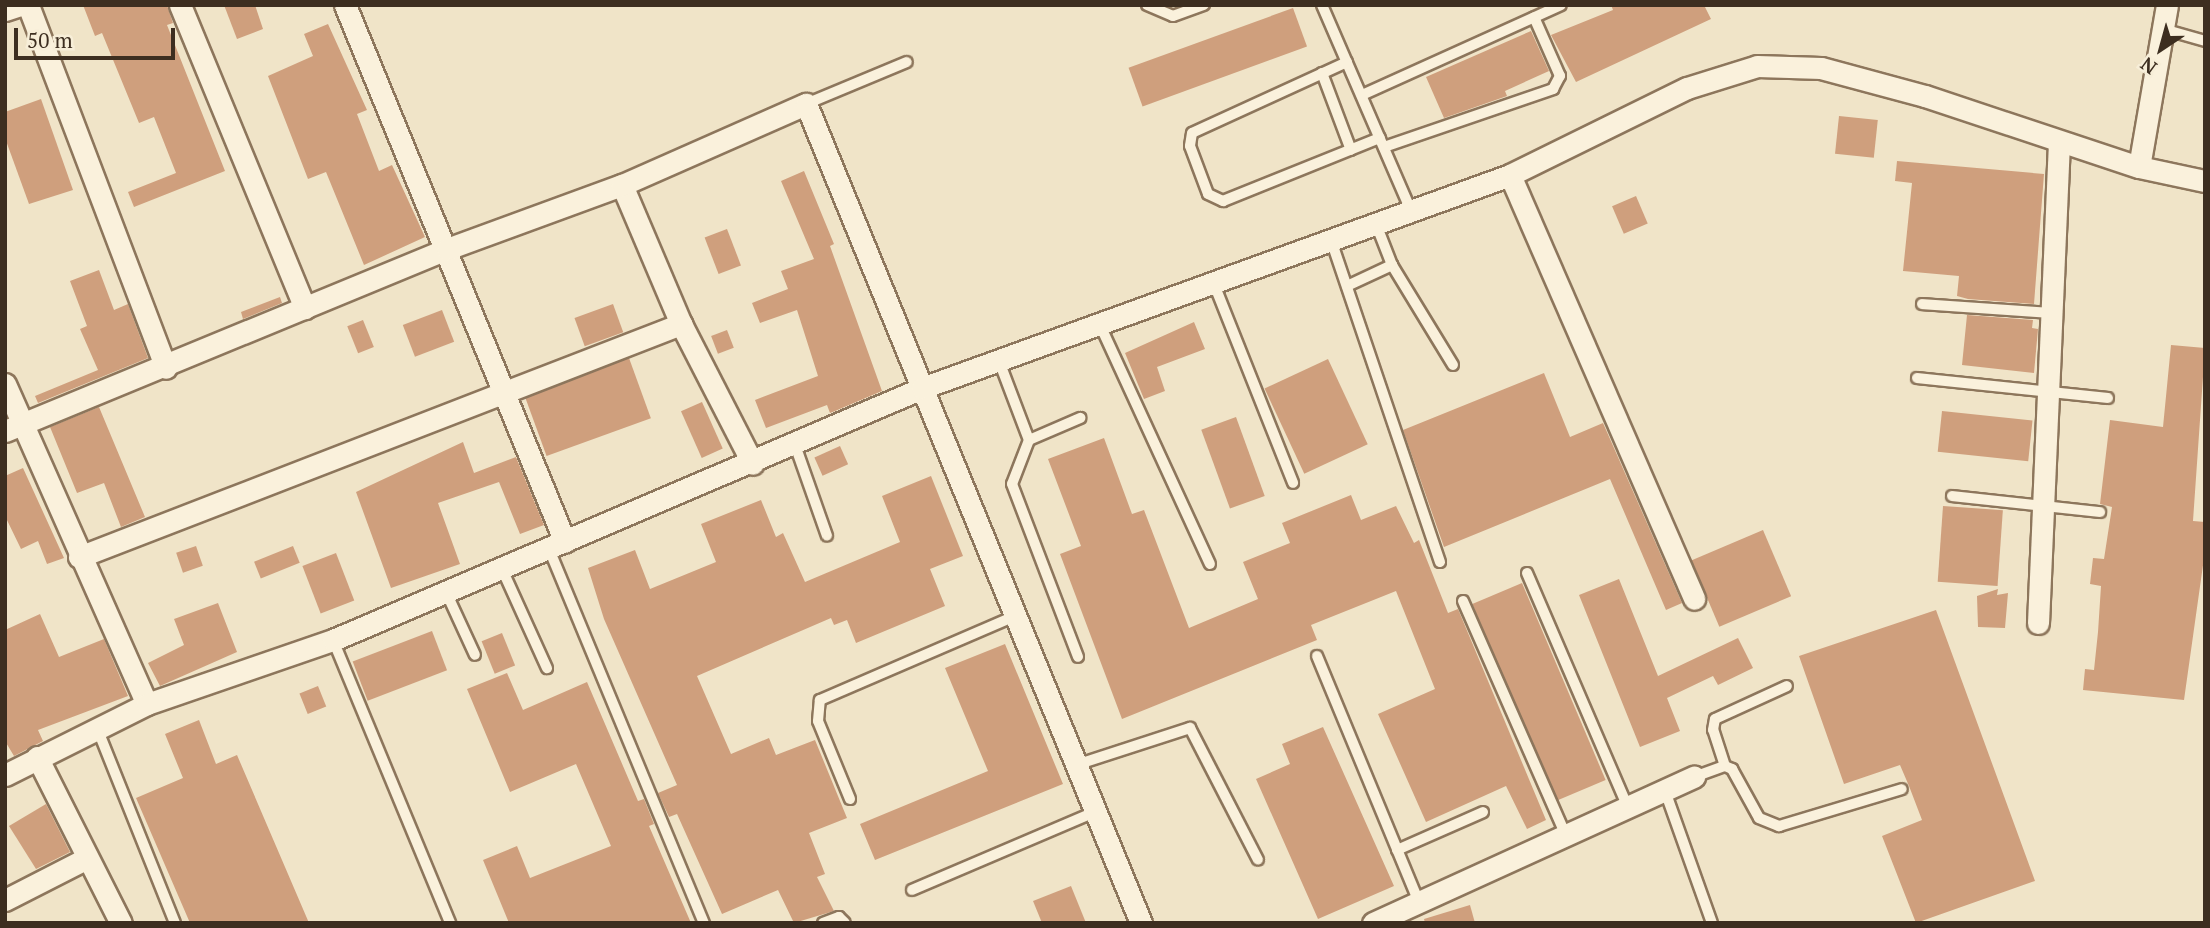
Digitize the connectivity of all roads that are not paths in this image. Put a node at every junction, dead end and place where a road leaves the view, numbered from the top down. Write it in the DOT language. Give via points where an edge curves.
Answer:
graph roads {
  1 [pos="20,5"];
  2 [pos="28,5"];
  3 [pos="180,5"];
  4 [pos="345,5"];
  5 [pos="1147,5"];
  6 [pos="1204,5"];
  7 [pos="1322,5"];
  8 [pos="1561,5"];
  9 [pos="2167,5"];
  10 [pos="5,10"];
  11 [pos="1534,17"];
  12 [pos="2164,29"];
  13 [pos="2205,41"];
  14 [pos="907,62"];
  15 [pos="1347,62"];
  16 [pos="1322,73"];
  17 [pos="1362,95"];
  18 [pos="806,104"];
  19 [pos="2059,142"];
  20 [pos="1382,143"];
  21 [pos="1351,150"];
  22 [pos="2139,167"];
  23 [pos="1510,175"];
  24 [pos="2205,181"];
  25 [pos="622,185"];
  26 [pos="1411,211"];
  27 [pos="1376,224"];
  28 [pos="1331,240"];
  29 [pos="447,249"];
  30 [pos="1392,265"];
  31 [pos="1214,284"];
  32 [pos="1346,286"];
  33 [pos="1922,304"];
  34 [pos="305,308"];
  35 [pos="2050,313"];
  36 [pos="681,324"];
  37 [pos="1100,325"];
  38 [pos="999,361"];
  39 [pos="1453,365"];
  40 [pos="166,368"];
  41 [pos="1917,378"];
  42 [pos="5,384"];
  43 [pos="922,388"];
  44 [pos="2047,390"];
  45 [pos="503,397"];
  46 [pos="2108,398"];
  47 [pos="1080,418"];
  48 [pos="13,428"];
  49 [pos="1029,440"];
  50 [pos="794,445"];
  51 [pos="752,464"];
  52 [pos="1293,483"];
  53 [pos="1952,496"];
  54 [pos="2043,506"];
  55 [pos="2100,512"];
  56 [pos="827,536"];
  57 [pos="557,546"];
  58 [pos="79,557"];
  59 [pos="1440,562"];
  60 [pos="1210,564"];
  61 [pos="502,569"];
  62 [pos="1527,573"];
  63 [pos="446,592"];
  64 [pos="1695,599"];
  65 [pos="1463,601"];
  66 [pos="1015,616"];
  67 [pos="2038,623"];
  68 [pos="333,640"];
  69 [pos="475,655"];
  70 [pos="1317,656"];
  71 [pos="1078,657"];
  72 [pos="547,668"];
  73 [pos="1787,686"];
  74 [pos="147,704"];
  75 [pos="97,728"];
  76 [pos="37,757"];
  77 [pos="1076,765"];
  78 [pos="1725,766"];
  79 [pos="5,775"];
  80 [pos="1694,777"];
  81 [pos="1902,789"];
  82 [pos="1665,791"];
  83 [pos="850,799"];
  84 [pos="1628,807"];
  85 [pos="1095,812"];
  86 [pos="1483,812"];
  87 [pos="1566,836"];
  88 [pos="1397,850"];
  89 [pos="87,858"];
  90 [pos="1258,860"];
  91 [pos="912,890"];
  92 [pos="5,900"];
  93 [pos="1419,902"];
  94 [pos="121,923"];
  95 [pos="175,923"];
  96 [pos="450,923"];
  97 [pos="704,923"];
  98 [pos="823,923"];
  99 [pos="845,923"];
  100 [pos="1140,923"];
  101 [pos="1373,923"];
  102 [pos="1712,923"];
  1 -- 10 [label="street"];
  2 -- 40 [label="street"];
  3 -- 34 [label="street"];
  4 -- 29 [label="street"];
  5 -- 6 [label="lane" via="1173,16"];
  7 -- 15 [label="lane"];
  8 -- 11 [label="lane"];
  9 -- 12 [label="street"];
  11 -- 17 [label="lane"];
  11 -- 20 [label="lane" via="1560,76 1553,89"];
  12 -- 13 [label="lane"];
  12 -- 22 [label="street"];
  14 -- 18 [label="lane"];
  15 -- 16 [label="lane"];
  15 -- 17 [label="lane"];
  16 -- 21 [label="lane"];
  16 -- 21 [label="lane" via="1192,133 1190,146 1203,182 1208,194 1223,201"];
  17 -- 20 [label="lane"];
  18 -- 25 [label="street"];
  18 -- 43 [label="street"];
  19 -- 22 [label="street"];
  19 -- 23 [label="street" via="1925,96 1821,68 1757,66 1687,88"];
  19 -- 35 [label="street"];
  20 -- 21 [label="lane"];
  20 -- 26 [label="lane"];
  22 -- 24 [label="street"];
  23 -- 26 [label="street"];
  23 -- 64 [label="street"];
  25 -- 29 [label="street"];
  25 -- 36 [label="street"];
  26 -- 27 [label="street"];
  27 -- 28 [label="street"];
  27 -- 30 [label="lane"];
  28 -- 31 [label="street"];
  28 -- 32 [label="lane"];
  29 -- 34 [label="street"];
  29 -- 45 [label="street"];
  30 -- 32 [label="lane"];
  30 -- 39 [label="lane"];
  31 -- 37 [label="street"];
  31 -- 52 [label="lane"];
  32 -- 59 [label="lane"];
  33 -- 35 [label="lane"];
  34 -- 40 [label="street"];
  35 -- 44 [label="street"];
  36 -- 45 [label="street"];
  36 -- 51 [label="street"];
  37 -- 38 [label="street"];
  37 -- 60 [label="lane"];
  38 -- 43 [label="street"];
  38 -- 49 [label="lane"];
  40 -- 48 [label="street"];
  41 -- 44 [label="lane"];
  42 -- 48 [label="street"];
  43 -- 50 [label="street"];
  43 -- 66 [label="street"];
  44 -- 46 [label="lane"];
  44 -- 54 [label="street"];
  45 -- 57 [label="street"];
  45 -- 58 [label="street"];
  47 -- 49 [label="lane"];
  48 -- 58 [label="street"];
  49 -- 71 [label="lane" via="1012,484"];
  50 -- 51 [label="street"];
  50 -- 56 [label="lane"];
  51 -- 57 [label="street"];
  53 -- 54 [label="lane"];
  54 -- 55 [label="lane"];
  54 -- 67 [label="street"];
  57 -- 61 [label="street"];
  57 -- 97 [label="lane"];
  58 -- 74 [label="street"];
  61 -- 63 [label="street"];
  61 -- 72 [label="lane"];
  62 -- 84 [label="lane"];
  63 -- 68 [label="street"];
  63 -- 69 [label="lane"];
  65 -- 87 [label="lane"];
  66 -- 77 [label="street"];
  66 -- 83 [label="lane" via="820,701 818,721"];
  68 -- 74 [label="street"];
  68 -- 96 [label="lane"];
  70 -- 88 [label="lane"];
  73 -- 78 [label="lane" via="1715,719 1713,730"];
  74 -- 75 [label="street"];
  75 -- 76 [label="street"];
  75 -- 95 [label="lane"];
  76 -- 79 [label="street"];
  76 -- 89 [label="street"];
  77 -- 85 [label="street"];
  77 -- 90 [label="lane" via="1189,729"];
  78 -- 80 [label="lane"];
  78 -- 81 [label="lane" via="1759,818 1779,826"];
  80 -- 82 [label="street"];
  82 -- 84 [label="street"];
  82 -- 102 [label="lane"];
  84 -- 87 [label="street"];
  85 -- 91 [label="lane"];
  85 -- 100 [label="street"];
  86 -- 88 [label="lane"];
  87 -- 93 [label="street"];
  88 -- 93 [label="lane"];
  89 -- 92 [label="street"];
  89 -- 94 [label="street"];
  93 -- 101 [label="street"];
  98 -- 99 [label="lane" via="839,917"];
}
